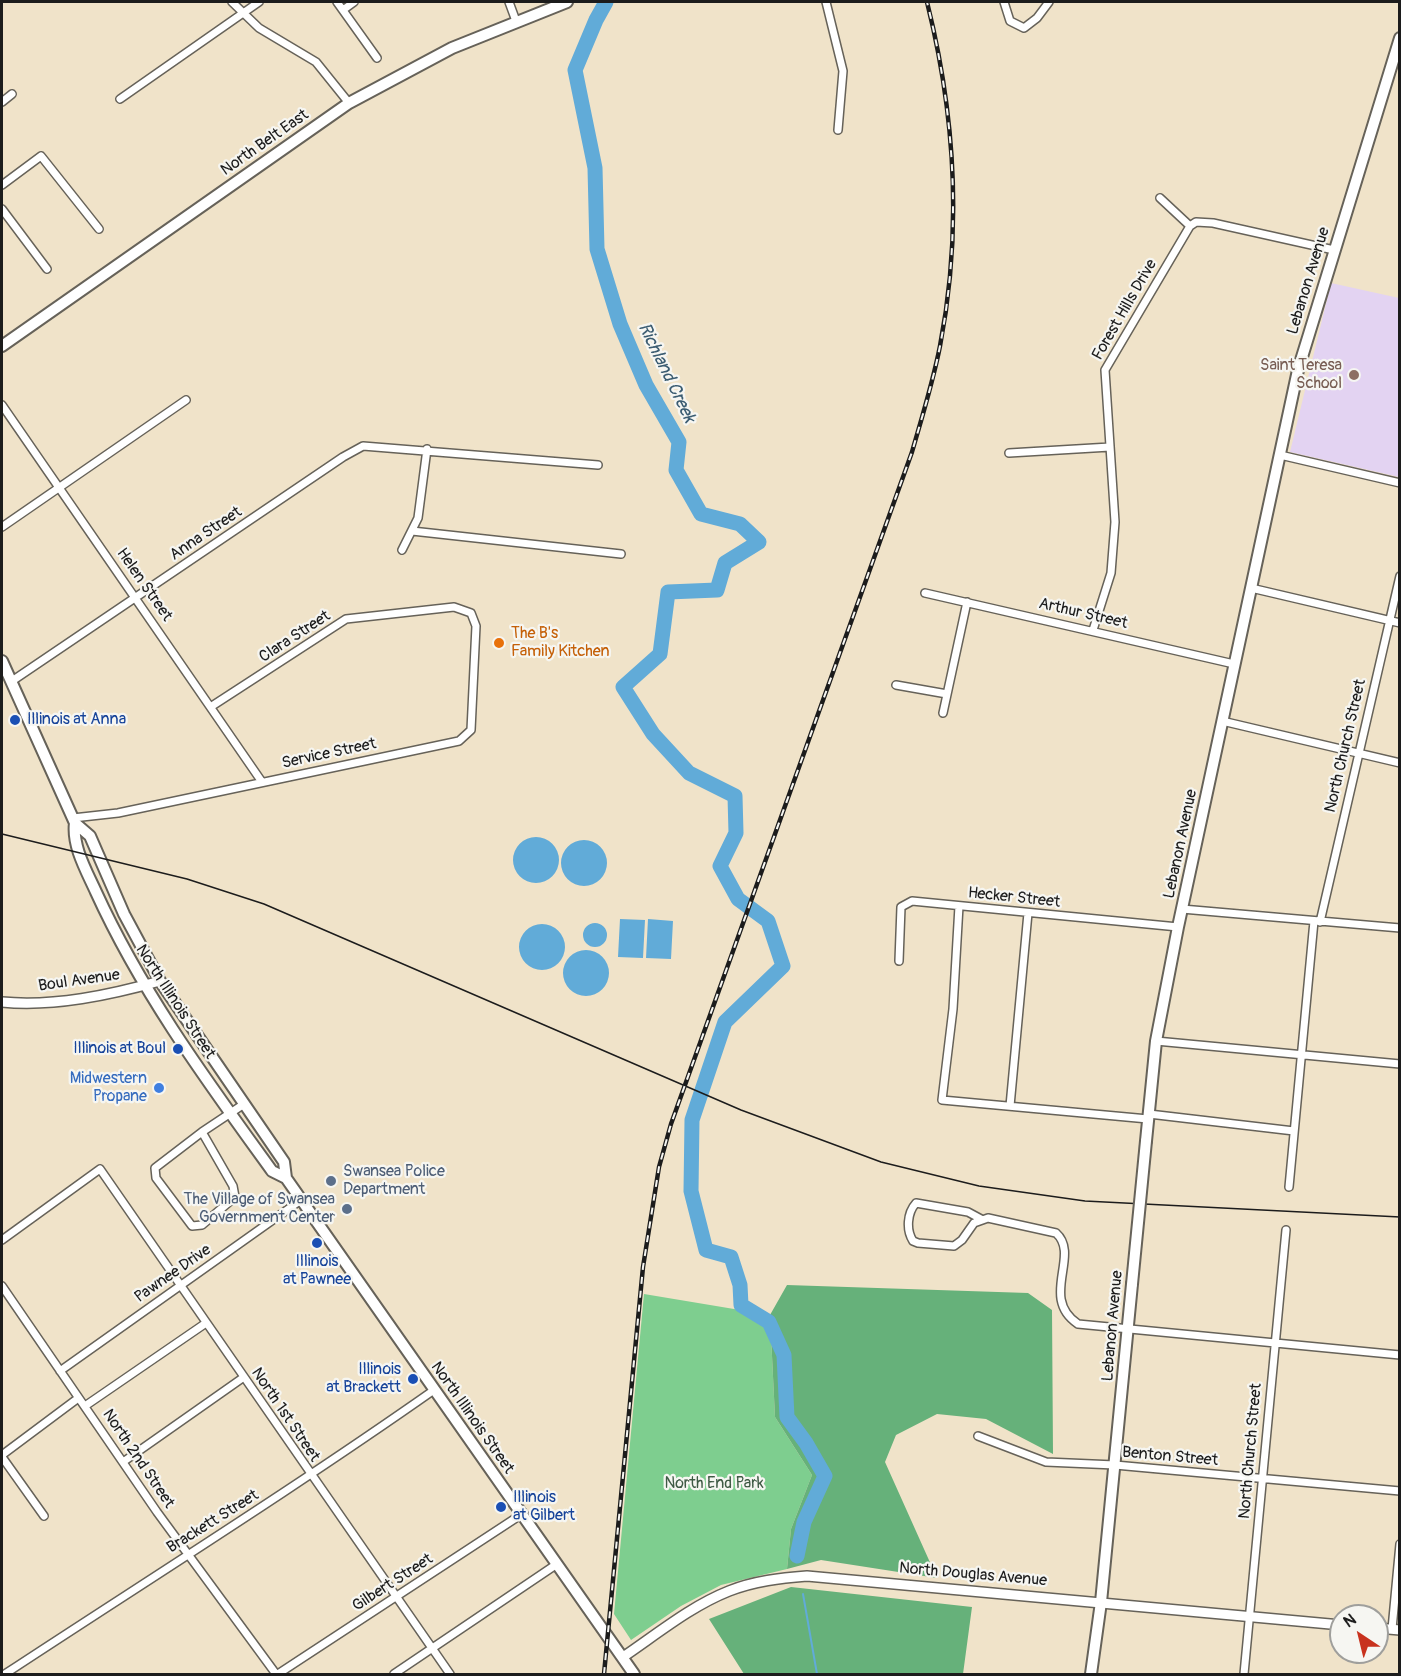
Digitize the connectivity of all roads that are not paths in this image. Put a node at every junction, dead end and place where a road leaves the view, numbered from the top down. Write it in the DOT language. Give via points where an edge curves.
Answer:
graph roads {
  1 [pos="232,2"];
  2 [pos="259,2"];
  3 [pos="337,2"];
  4 [pos="354,2"];
  5 [pos="509,2"];
  6 [pos="567,2"];
  7 [pos="825,2"];
  8 [pos="1004,2"];
  9 [pos="1049,2"];
  10 [pos="343,10"];
  11 [pos="242,14"];
  12 [pos="516,21"];
  13 [pos="1400,38"];
  14 [pos="377,58"];
  15 [pos="12,94"];
  16 [pos="120,99"];
  17 [pos="2,102"];
  18 [pos="350,103"];
  19 [pos="838,130"];
  20 [pos="2,185"];
  21 [pos="1161,198"];
  22 [pos="2,209"];
  23 [pos="1190,226"];
  24 [pos="99,229"];
  25 [pos="1334,250"];
  26 [pos="48,269"];
  27 [pos="2,345"];
  28 [pos="186,400"];
  29 [pos="2,405"];
  30 [pos="1110,447"];
  31 [pos="427,449"];
  32 [pos="1009,453"];
  33 [pos="1280,455"];
  34 [pos="598,465"];
  35 [pos="1400,483"];
  36 [pos="59,488"];
  37 [pos="2,528"];
  38 [pos="412,531"];
  39 [pos="402,550"];
  40 [pos="621,554"];
  41 [pos="1400,576"];
  42 [pos="1251,588"];
  43 [pos="925,593"];
  44 [pos="136,597"];
  45 [pos="967,602"];
  46 [pos="471,613"];
  47 [pos="1388,620"];
  48 [pos="1400,623"];
  49 [pos="1093,630"];
  50 [pos="2,661"];
  51 [pos="1234,664"];
  52 [pos="12,681"];
  53 [pos="896,685"];
  54 [pos="947,694"];
  55 [pos="212,706"];
  56 [pos="943,713"];
  57 [pos="1222,721"];
  58 [pos="1359,753"];
  59 [pos="1400,762"];
  60 [pos="262,782"];
  61 [pos="74,820"];
  62 [pos="959,906"];
  63 [pos="1182,909"];
  64 [pos="1028,913"];
  65 [pos="1317,921"];
  66 [pos="1179,927"];
  67 [pos="1400,928"];
  68 [pos="899,961"];
  69 [pos="160,981"];
  70 [pos="143,986"];
  71 [pos="2,1002"];
  72 [pos="1156,1041"];
  73 [pos="1301,1055"];
  74 [pos="1400,1064"];
  75 [pos="244,1104"];
  76 [pos="1010,1106"];
  77 [pos="231,1113"];
  78 [pos="1148,1117"];
  79 [pos="1294,1131"];
  80 [pos="202,1132"];
  81 [pos="286,1178"];
  82 [pos="1289,1187"];
  83 [pos="301,1200"];
  84 [pos="981,1219"];
  85 [pos="1286,1230"];
  86 [pos="2,1240"];
  87 [pos="2,1286"];
  88 [pos="180,1286"];
  89 [pos="206,1323"];
  90 [pos="1128,1330"];
  91 [pos="1275,1344"];
  92 [pos="1400,1355"];
  93 [pos="60,1371"];
  94 [pos="244,1377"];
  95 [pos="434,1390"];
  96 [pos="77,1399"];
  97 [pos="85,1406"];
  98 [pos="978,1436"];
  99 [pos="2,1456"];
  100 [pos="123,1462"];
  101 [pos="1115,1465"];
  102 [pos="310,1476"];
  103 [pos="1263,1479"];
  104 [pos="1400,1491"];
  105 [pos="522,1514"];
  106 [pos="44,1516"];
  107 [pos="1400,1544"];
  108 [pos="187,1553"];
  109 [pos="557,1564"];
  110 [pos="396,1597"];
  111 [pos="1101,1602"];
  112 [pos="1250,1617"];
  113 [pos="1329,1624"];
  114 [pos="1396,1630"];
  115 [pos="432,1649"];
  116 [pos="623,1658"];
  117 [pos="5,1674"];
  118 [pos="277,1674"];
  119 [pos="394,1674"];
  120 [pos="450,1674"];
  121 [pos="634,1674"];
  122 [pos="1091,1674"];
  123 [pos="1244,1674"];
  1 -- 11 [label="street"];
  2 -- 11 [label="street"];
  3 -- 10 [label="street"];
  4 -- 10 [label="street"];
  5 -- 12 [label="street"];
  6 -- 12 [label="main road, North Belt East"];
  7 -- 19 [label="street" via="843,71"];
  8 -- 9 [label="street" via="1010,21 1024,28"];
  10 -- 14 [label="street"];
  11 -- 16 [label="street"];
  11 -- 18 [label="street" via="316,62"];
  12 -- 18 [label="main road, North Belt East" via="452,48"];
  13 -- 25 [label="main road, Lebanon Avenue"];
  15 -- 17 [label="street"];
  18 -- 27 [label="main road, North Belt East"];
  20 -- 24 [label="street" via="40,156"];
  21 -- 23 [label="street"];
  22 -- 26 [label="street"];
  23 -- 25 [label="street" via="1196,222 1213,223"];
  23 -- 30 [label="street, Forest Hills Drive" via="1105,370"];
  25 -- 33 [label="main road, Lebanon Avenue" via="1298,370"];
  28 -- 36 [label="street"];
  29 -- 36 [label="street, Helen Street"];
  30 -- 32 [label="street"];
  30 -- 49 [label="street, Forest Hills Drive" via="1115,522 1112,563"];
  31 -- 34 [label="street, Anna Street"];
  31 -- 38 [label="street" via="418,518"];
  31 -- 44 [label="street, Anna Street" via="363,446"];
  33 -- 35 [label="street"];
  33 -- 42 [label="main road, Lebanon Avenue"];
  36 -- 37 [label="street"];
  36 -- 44 [label="street, Helen Street"];
  38 -- 39 [label="street"];
  38 -- 40 [label="street"];
  41 -- 47 [label="street, North Church Street"];
  42 -- 47 [label="street"];
  42 -- 51 [label="main road, Lebanon Avenue"];
  43 -- 45 [label="street, Arthur Street"];
  44 -- 52 [label="street, Anna Street"];
  44 -- 55 [label="street, Helen Street"];
  45 -- 49 [label="street, Arthur Street"];
  45 -- 54 [label="street"];
  46 -- 55 [label="street, Clara Street" via="454,607 346,619"];
  46 -- 60 [label="street, Service Street" via="476,626 471,730 459,741"];
  47 -- 48 [label="street"];
  47 -- 58 [label="street, North Church Street"];
  49 -- 51 [label="street, Arthur Street"];
  50 -- 52 [label="main road, North Illinois Street"];
  51 -- 57 [label="main road, Lebanon Avenue"];
  52 -- 61 [label="main road, North Illinois Street"];
  53 -- 54 [label="street"];
  54 -- 56 [label="street"];
  55 -- 60 [label="street, Helen Street"];
  57 -- 58 [label="street"];
  57 -- 63 [label="main road, Lebanon Avenue"];
  58 -- 59 [label="street"];
  58 -- 65 [label="street, North Church Street"];
  60 -- 61 [label="street, Service Street"];
  61 -- 69 [label="main road, North Illinois Street" via="90,836 124,914"];
  61 -- 70 [label="main road, North Illinois Street" via="75,842"];
  62 -- 64 [label="street, Hecker Street"];
  62 -- 68 [label="street, Hecker Street" via="912,902 901,907"];
  62 -- 76 [label="street" via="953,1009 942,1100"];
  63 -- 65 [label="street"];
  63 -- 66 [label="main road, Lebanon Avenue"];
  64 -- 66 [label="street, Hecker Street"];
  64 -- 76 [label="street"];
  65 -- 67 [label="street"];
  65 -- 73 [label="street, North Church Street"];
  66 -- 72 [label="main road, Lebanon Avenue"];
  69 -- 70 [label="street, Boul Avenue"];
  69 -- 75 [label="main road, North Illinois Street"];
  70 -- 71 [label="street, Boul Avenue" via="51,1002"];
  70 -- 77 [label="main road, North Illinois Street"];
  72 -- 73 [label="street"];
  72 -- 78 [label="main road, Lebanon Avenue"];
  73 -- 74 [label="street"];
  73 -- 79 [label="street, North Church Street"];
  75 -- 77 [label="street"];
  75 -- 81 [label="main road, North Illinois Street" via="284,1162"];
  76 -- 78 [label="street"];
  77 -- 80 [label="street"];
  77 -- 81 [label="main road, North Illinois Street" via="272,1171"];
  78 -- 79 [label="street"];
  78 -- 90 [label="main road, Lebanon Avenue, bridge"];
  79 -- 82 [label="street, North Church Street"];
  80 -- 80 [label="street" via="155,1168 156,1178 192,1226 202,1225 235,1197 233,1186"];
  81 -- 83 [label="main road, North Illinois Street"];
  83 -- 88 [label="street, Pawnee Drive"];
  83 -- 95 [label="main road, North Illinois Street"];
  84 -- 84 [label="street" via="968,1212 916,1203 908,1229 918,1244 954,1246"];
  84 -- 90 [label="street" via="1056,1233 1064,1248 1060,1299 1066,1313 1078,1324"];
  85 -- 91 [label="street, North Church Street"];
  86 -- 88 [label="street, North 1st Street" via="100,1169"];
  87 -- 93 [label="street, North 2nd Street"];
  88 -- 89 [label="street, North 1st Street"];
  88 -- 93 [label="street, Pawnee Drive"];
  89 -- 94 [label="street, North 1st Street"];
  89 -- 97 [label="street"];
  90 -- 91 [label="street"];
  90 -- 101 [label="main road, Lebanon Avenue"];
  91 -- 92 [label="street"];
  91 -- 103 [label="street, North Church Street"];
  93 -- 96 [label="street, North 2nd Street"];
  94 -- 100 [label="street"];
  94 -- 102 [label="street, North 1st Street"];
  95 -- 102 [label="street, Brackett Street"];
  95 -- 105 [label="main road, North Illinois Street"];
  96 -- 97 [label="street, North 2nd Street"];
  96 -- 99 [label="street"];
  97 -- 100 [label="street, North 2nd Street"];
  98 -- 101 [label="street, Benton Street" via="1046,1462"];
  99 -- 106 [label="street"];
  100 -- 108 [label="street, North 2nd Street"];
  101 -- 103 [label="street, Benton Street"];
  101 -- 111 [label="main road, Lebanon Avenue"];
  102 -- 108 [label="street, Brackett Street"];
  102 -- 110 [label="street, North 1st Street"];
  103 -- 104 [label="street, Benton Street"];
  103 -- 112 [label="street, North Church Street"];
  105 -- 109 [label="main road, North Illinois Street"];
  105 -- 110 [label="street, Gilbert Street"];
  107 -- 114 [label="street"];
  108 -- 117 [label="street, Brackett Street"];
  108 -- 118 [label="street, North 2nd Street"];
  109 -- 115 [label="street"];
  109 -- 116 [label="main road, North Illinois Street"];
  110 -- 115 [label="street, North 1st Street"];
  110 -- 118 [label="street, Gilbert Street"];
  111 -- 112 [label="street, North Douglas Avenue"];
  111 -- 116 [label="street, North Douglas Avenue" via="822,1576 781,1579 728,1591"];
  111 -- 122 [label="main road, Lebanon Avenue"];
  112 -- 113 [label="street, North Douglas Avenue"];
  112 -- 123 [label="street, North Church Street"];
  115 -- 119 [label="street"];
  115 -- 120 [label="street, North 1st Street"];
  116 -- 121 [label="main road, North Illinois Street"];
}
